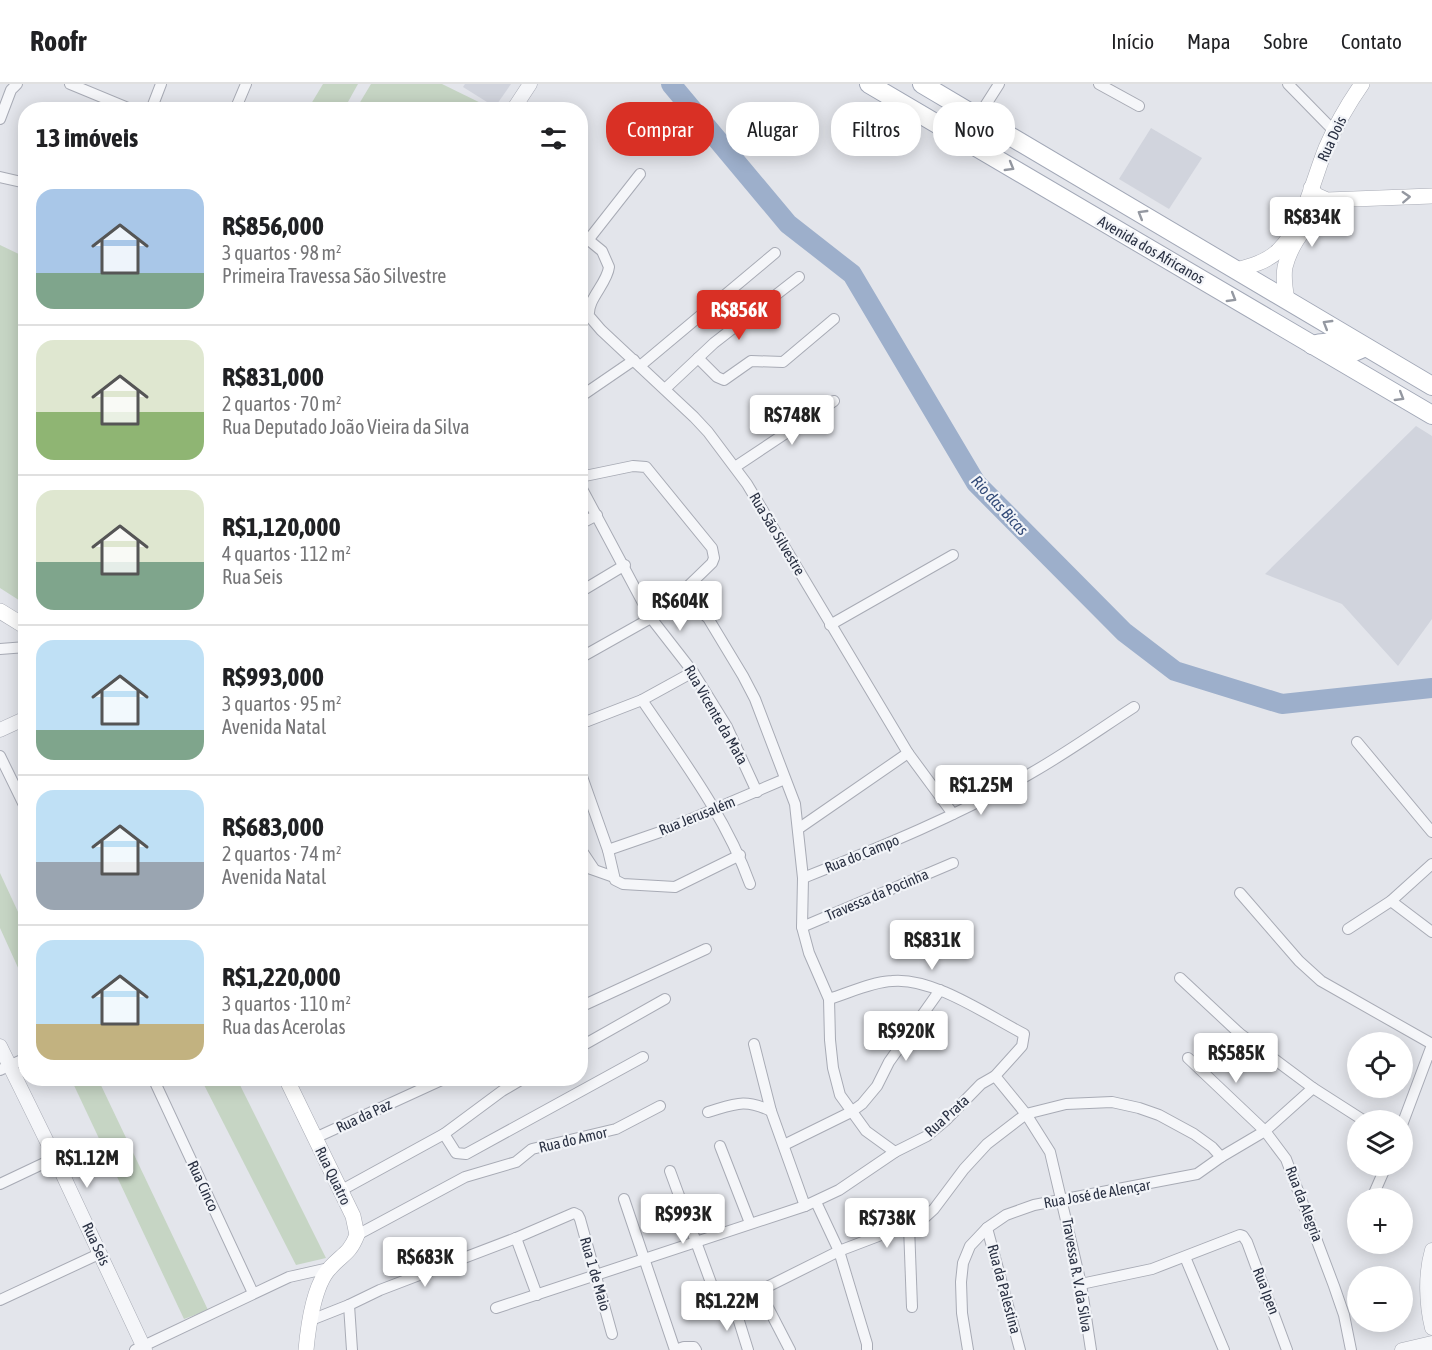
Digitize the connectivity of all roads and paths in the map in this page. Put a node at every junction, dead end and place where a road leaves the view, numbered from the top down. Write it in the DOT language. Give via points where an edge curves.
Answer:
graph roads {
  1 [pos="17,84"];
  2 [pos="70,84"];
  3 [pos="161,84"];
  4 [pos="246,84"];
  5 [pos="530,84"];
  6 [pos="869,84"];
  7 [pos="922,84"];
  8 [pos="999,84"];
  9 [pos="1099,84"];
  10 [pos="1288,84"];
  11 [pos="1362,84"];
  12 [pos="114,102"];
  13 [pos="154,102"];
  14 [pos="238,102"];
  15 [pos="518,102"];
  16 [pos="953,102"];
  17 [pos="988,102"];
  18 [pos="1139,106"];
  19 [pos="0,119"];
  20 [pos="1334,131"];
  21 [pos="1015,139"];
  22 [pos="640,174"];
  23 [pos="0,177"];
  24 [pos="18,181"];
  25 [pos="1311,188"];
  26 [pos="1432,196"];
  27 [pos="1343,200"];
  28 [pos="588,233"];
  29 [pos="588,239"];
  30 [pos="1193,244"];
  31 [pos="775,253"];
  32 [pos="1165,258"];
  33 [pos="1236,270"];
  34 [pos="799,277"];
  35 [pos="1287,300"];
  36 [pos="834,320"];
  37 [pos="1312,345"];
  38 [pos="1362,345"];
  39 [pos="698,358"];
  40 [pos="637,363"];
  41 [pos="1432,386"];
  42 [pos="665,389"];
  43 [pos="588,392"];
  44 [pos="834,401"];
  45 [pos="1432,415"];
  46 [pos="735,467"];
  47 [pos="588,475"];
  48 [pos="588,499"];
  49 [pos="597,515"];
  50 [pos="588,520"];
  51 [pos="953,555"];
  52 [pos="625,565"];
  53 [pos="588,587"];
  54 [pos="681,594"];
  55 [pos="0,611"];
  56 [pos="651,618"];
  57 [pos="18,622"];
  58 [pos="830,625"];
  59 [pos="18,648"];
  60 [pos="0,649"];
  61 [pos="588,653"];
  62 [pos="693,672"];
  63 [pos="642,700"];
  64 [pos="1134,707"];
  65 [pos="588,721"];
  66 [pos="18,722"];
  67 [pos="0,730"];
  68 [pos="1357,742"];
  69 [pos="908,753"];
  70 [pos="0,756"];
  71 [pos="784,779"];
  72 [pos="757,792"];
  73 [pos="18,793"];
  74 [pos="588,794"];
  75 [pos="714,809"];
  76 [pos="953,814"];
  77 [pos="798,829"];
  78 [pos="1432,832"];
  79 [pos="608,850"];
  80 [pos="740,855"];
  81 [pos="588,860"];
  82 [pos="953,863"];
  83 [pos="1432,864"];
  84 [pos="588,867"];
  85 [pos="594,869"];
  86 [pos="614,877"];
  87 [pos="803,878"];
  88 [pos="750,884"];
  89 [pos="1240,893"];
  90 [pos="1392,901"];
  91 [pos="802,927"];
  92 [pos="1348,929"];
  93 [pos="1432,932"];
  94 [pos="706,949"];
  95 [pos="1180,978"];
  96 [pos="940,990"];
  97 [pos="665,999"];
  98 [pos="829,999"];
  99 [pos="588,1004"];
  100 [pos="1239,1033"];
  101 [pos="588,1042"];
  102 [pos="754,1044"];
  103 [pos="1432,1045"];
  104 [pos="0,1046"];
  105 [pos="643,1057"];
  106 [pos="1188,1058"];
  107 [pos="5,1068"];
  108 [pos="1200,1069"];
  109 [pos="994,1076"];
  110 [pos="157,1086"];
  111 [pos="293,1086"];
  112 [pos="429,1086"];
  113 [pos="510,1086"];
  114 [pos="1313,1088"];
  115 [pos="660,1106"];
  116 [pos="1347,1110"];
  117 [pos="1408,1110"];
  118 [pos="771,1111"];
  119 [pos="708,1112"];
  120 [pos="851,1112"];
  121 [pos="1026,1114"];
  122 [pos="1265,1131"];
  123 [pos="444,1134"];
  124 [pos="315,1138"];
  125 [pos="784,1145"];
  126 [pos="720,1146"];
  127 [pos="895,1152"];
  128 [pos="1221,1157"];
  129 [pos="55,1158"];
  130 [pos="670,1171"];
  131 [pos="0,1185"];
  132 [pos="340,1191"];
  133 [pos="624,1199"];
  134 [pos="1062,1200"];
  135 [pos="816,1202"];
  136 [pos="805,1206"];
  137 [pos="750,1223"];
  138 [pos="909,1226"];
  139 [pos="987,1227"];
  140 [pos="357,1235"];
  141 [pos="516,1238"];
  142 [pos="697,1241"];
  143 [pos="1432,1250"];
  144 [pos="839,1251"];
  145 [pos="101,1253"];
  146 [pos="1185,1257"];
  147 [pos="645,1259"];
  148 [pos="328,1268"];
  149 [pos="596,1275"];
  150 [pos="1081,1284"];
  151 [pos="759,1290"];
  152 [pos="253,1293"];
  153 [pos="537,1295"];
  154 [pos="0,1300"];
  155 [pos="349,1305"];
  156 [pos="734,1305"];
  157 [pos="912,1307"];
  158 [pos="496,1308"];
  159 [pos="311,1320"];
  160 [pos="1432,1328"];
  161 [pos="612,1334"];
  162 [pos="1429,1346"];
  163 [pos="310,1348"];
  164 [pos="141,1349"];
  165 [pos="695,1349"];
  166 [pos="352,1350"];
  167 [pos="675,1350"];
  168 [pos="748,1350"];
  169 [pos="790,1350"];
  170 [pos="867,1350"];
  171 [pos="968,1350"];
  172 [pos="1020,1350"];
  173 [pos="1091,1350"];
  174 [pos="1224,1350"];
  175 [pos="1287,1350"];
  176 [pos="1351,1350"];
  177 [pos="1402,1350"];
  1 -- 19 [label="street"];
  2 -- 12 [label="street"];
  3 -- 13 [label="street"];
  4 -- 14 [label="street"];
  5 -- 15 [label="street"];
  6 -- 32 [label="main road, Avenida dos Africanos, one-way"];
  7 -- 16 [label="main road, Avenida dos Africanos"];
  8 -- 17 [label="street"];
  9 -- 18 [label="street"];
  10 -- 20 [label="street"];
  11 -- 20 [label="main road, Rua Dois"];
  20 -- 25 [label="main road, Rua Dois"];
  30 -- 21 [label="main road, Avenida dos Africanos, one-way"];
  22 -- 28 [label="street"];
  23 -- 24 [label="street"];
  25 -- 27 [label="main road" via="1321,198"];
  25 -- 33 [label="main road, Rua Dois" via="1284,245 1264,260"];
  27 -- 26 [label="main road, one-way"];
  27 -- 35 [label="main road" via="1320,213 1299,238 1285,267"];
  29 -- 40 [label="street, Rua São Silvestre" via="602,251 609,267 589,316"];
  30 -- 32 [label="main road" via="1173,242"];
  30 -- 33 [label="main road, Avenida dos Africanos"];
  31 -- 40 [label="street"];
  32 -- 37 [label="main road, Avenida dos Africanos, one-way"];
  33 -- 35 [label="main road, Avenida dos Africanos"];
  34 -- 39 [label="street"];
  38 -- 35 [label="main road, Avenida dos Africanos, one-way"];
  36 -- 39 [label="street" via="783,362 751,361 724,380"];
  37 -- 38 [label="main road" via="1333,343 1354,352"];
  37 -- 45 [label="main road, Avenida dos Africanos, one-way"];
  38 -- 41 [label="main road, Avenida dos Africanos"];
  39 -- 42 [label="street"];
  40 -- 42 [label="street, Rua São Silvestre"];
  40 -- 43 [label="street"];
  42 -- 46 [label="street, Rua São Silvestre" via="708,432"];
  44 -- 46 [label="street"];
  46 -- 58 [label="street, Rua São Silvestre"];
  47 -- 54 [label="street" via="646,467 712,548 712,563"];
  48 -- 49 [label="street, Rua Vicente da Mata"];
  49 -- 50 [label="street"];
  49 -- 52 [label="street, Rua Vicente da Mata"];
  51 -- 58 [label="street"];
  52 -- 53 [label="street"];
  52 -- 56 [label="street, Rua Vicente da Mata"];
  54 -- 56 [label="street"];
  54 -- 71 [label="street" via="708,618 743,675"];
  55 -- 57 [label="main road"];
  56 -- 61 [label="street"];
  56 -- 62 [label="street, Rua Vicente da Mata"];
  58 -- 69 [label="street, Rua São Silvestre"];
  59 -- 60 [label="street"];
  62 -- 63 [label="street"];
  62 -- 72 [label="street, Rua Vicente da Mata" via="726,727"];
  63 -- 65 [label="street"];
  63 -- 75 [label="street"];
  64 -- 76 [label="street, Rua do Campo" via="1033,772"];
  66 -- 67 [label="street"];
  68 -- 78 [label="street"];
  69 -- 76 [label="street"];
  69 -- 77 [label="street"];
  70 -- 73 [label="street"];
  71 -- 72 [label="street, Rua Jerusalém"];
  71 -- 77 [label="street" via="795,804"];
  72 -- 75 [label="street, Rua Jerusalém"];
  74 -- 79 [label="street"];
  75 -- 79 [label="street, Rua Jerusalém"];
  75 -- 80 [label="street"];
  76 -- 87 [label="street, Rua do Campo"];
  77 -- 87 [label="street"];
  79 -- 86 [label="street"];
  80 -- 86 [label="street" via="675,887 623,885"];
  80 -- 88 [label="street"];
  81 -- 85 [label="street"];
  82 -- 91 [label="street, Travessa da Pocinha"];
  83 -- 90 [label="street"];
  84 -- 85 [label="street"];
  85 -- 86 [label="street"];
  87 -- 91 [label="street"];
  89 -- 103 [label="street" via="1321,981"];
  90 -- 92 [label="street"];
  90 -- 93 [label="street"];
  91 -- 98 [label="street"];
  94 -- 99 [label="street"];
  95 -- 100 [label="street"];
  96 -- 98 [label="street" via="910,980 889,981"];
  96 -- 109 [label="street, Rua Prata" via="1024,1034 1022,1046"];
  96 -- 120 [label="street" via="889,1062 877,1086"];
  97 -- 101 [label="street"];
  98 -- 120 [label="street" via="833,1068 840,1095"];
  100 -- 108 [label="street"];
  100 -- 114 [label="street"];
  102 -- 118 [label="street"];
  103 -- 117 [label="street"];
  104 -- 107 [label="street, Rua Seis"];
  105 -- 123 [label="street" via="466,1154 456,1153"];
  106 -- 108 [label="street, Rua da Alegria"];
  107 -- 129 [label="street, Rua Seis"];
  108 -- 122 [label="street, Rua da Alegria"];
  109 -- 121 [label="street, Travessa R. V. da Silva"];
  109 -- 127 [label="street, Rua Prata" via="927,1136"];
  110 -- 152 [label="street, Rua Cinco"];
  111 -- 124 [label="main road, Rua Quatro"];
  112 -- 124 [label="street, Rua da Paz"];
  113 -- 123 [label="street"];
  114 -- 116 [label="street"];
  114 -- 122 [label="street, Rua José de Alençar"];
  115 -- 140 [label="street, Rua do Amor" via="616,1129 532,1149 516,1162 465,1177"];
  118 -- 119 [label="street" via="742,1102"];
  118 -- 125 [label="street"];
  120 -- 125 [label="street"];
  120 -- 127 [label="street" via="866,1131"];
  121 -- 128 [label="street" via="1066,1104 1113,1102 1159,1115 1194,1134"];
  121 -- 134 [label="street, Travessa R. V. da Silva" via="1050,1152"];
  121 -- 138 [label="street" via="987,1144 934,1209"];
  122 -- 128 [label="street, Rua José de Alençar"];
  122 -- 176 [label="street, Rua da Alegria" via="1287,1159 1344,1315"];
  123 -- 132 [label="street"];
  124 -- 132 [label="main road, Rua Quatro"];
  125 -- 136 [label="street"];
  126 -- 137 [label="street"];
  127 -- 135 [label="street, Rua Prata"];
  128 -- 134 [label="street, Rua José de Alençar" via="1191,1177"];
  129 -- 131 [label="street"];
  129 -- 145 [label="street, Rua Seis"];
  130 -- 142 [label="street"];
  132 -- 140 [label="main road, Rua Quatro" via="353,1216"];
  133 -- 147 [label="street"];
  134 -- 139 [label="street, Rua José de Alençar" via="1006,1215"];
  134 -- 150 [label="street, Travessa R. V. da Silva"];
  135 -- 136 [label="street, Rua Prata"];
  135 -- 144 [label="street"];
  136 -- 137 [label="street, Rua Prata"];
  137 -- 142 [label="street, Rua Prata"];
  138 -- 144 [label="street"];
  138 -- 157 [label="street"];
  139 -- 171 [label="street, Rua José de Alençar" via="969,1246 963,1263 962,1313"];
  139 -- 172 [label="street, Rua da Palestina"];
  140 -- 148 [label="main road" via="348,1254"];
  141 -- 149 [label="street, Rua 1 de Maio" via="568,1214 578,1215"];
  141 -- 153 [label="street"];
  141 -- 155 [label="street"];
  142 -- 147 [label="street, Rua Prata"];
  142 -- 156 [label="street" via="721,1310"];
  143 -- 160 [label="street" via="1428,1284"];
  144 -- 151 [label="street"];
  144 -- 170 [label="street"];
  145 -- 154 [label="street"];
  145 -- 164 [label="street, Rua Seis"];
  146 -- 150 [label="street" via="1152,1269"];
  146 -- 174 [label="street"];
  146 -- 175 [label="street, Rua Ipen" via="1243,1236"];
  147 -- 149 [label="street, Rua Prata"];
  147 -- 167 [label="street"];
  148 -- 152 [label="street" via="289,1276"];
  148 -- 159 [label="main road" via="315,1298"];
  149 -- 153 [label="street, Rua Prata"];
  149 -- 161 [label="street, Rua 1 de Maio"];
  150 -- 173 [label="street, Travessa R. V. da Silva"];
  151 -- 156 [label="street"];
  151 -- 169 [label="street"];
  152 -- 164 [label="street"];
  153 -- 158 [label="street, Rua Prata"];
  155 -- 159 [label="street"];
  155 -- 166 [label="street"];
  156 -- 168 [label="street"];
  159 -- 163 [label="main road"];
  162 -- 177 [label="street"];
  165 -- 167 [label="street"];
}
